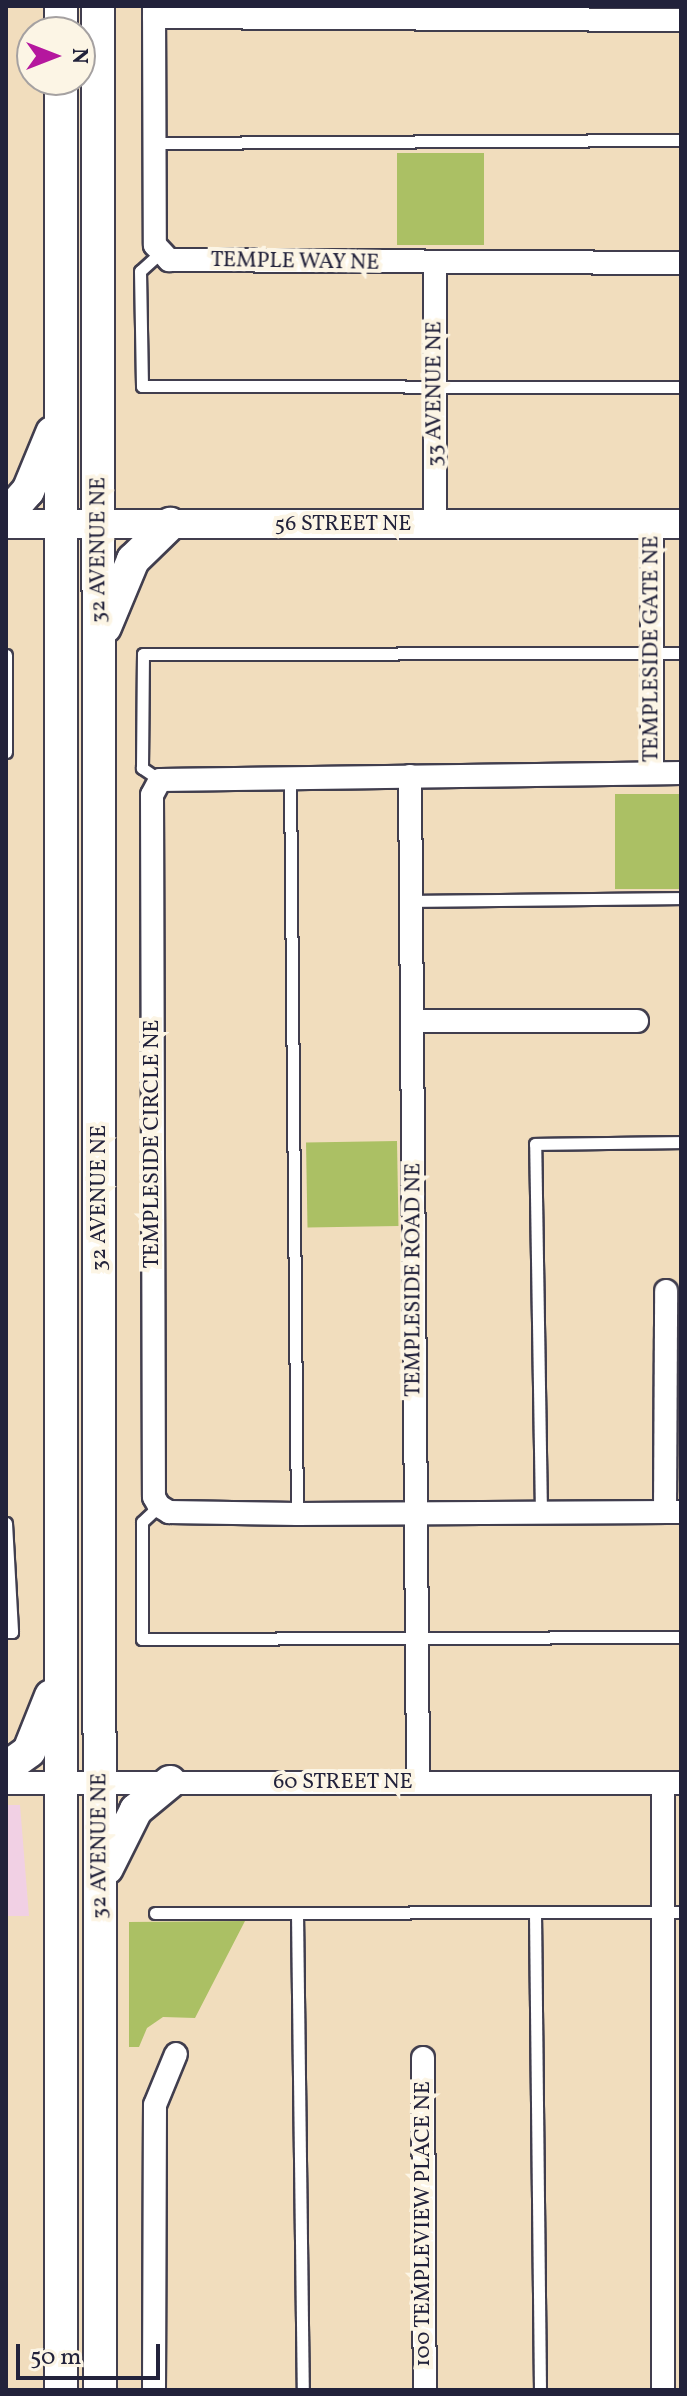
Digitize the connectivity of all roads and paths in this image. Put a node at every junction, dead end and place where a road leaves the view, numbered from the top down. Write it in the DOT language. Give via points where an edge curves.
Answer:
graph roads {
  1 [pos="98,6"];
  2 [pos="154,11"];
  3 [pos="295,12"];
  4 [pos="419,12"];
  5 [pos="681,20"];
  6 [pos="61,96"];
  7 [pos="681,140"];
  8 [pos="155,143"];
  9 [pos="159,254"];
  10 [pos="681,263"];
  11 [pos="435,264"];
  12 [pos="435,387"];
  13 [pos="681,387"];
  14 [pos="60,411"];
  15 [pos="6,516"];
  16 [pos="6,524"];
  17 [pos="99,524"];
  18 [pos="170,524"];
  19 [pos="652,524"];
  20 [pos="681,524"];
  21 [pos="61,525"];
  22 [pos="435,525"];
  23 [pos="99,641"];
  24 [pos="652,653"];
  25 [pos="681,653"];
  26 [pos="6,655"];
  27 [pos="6,752"];
  28 [pos="652,773"];
  29 [pos="681,773"];
  30 [pos="290,776"];
  31 [pos="410,776"];
  32 [pos="160,780"];
  33 [pos="681,898"];
  34 [pos="411,901"];
  35 [pos="412,1021"];
  36 [pos="637,1021"];
  37 [pos="681,1142"];
  38 [pos="666,1291"];
  39 [pos="159,1506"];
  40 [pos="673,1512"];
  41 [pos="297,1514"];
  42 [pos="541,1514"];
  43 [pos="416,1515"];
  44 [pos="6,1523"];
  45 [pos="6,1632"];
  46 [pos="417,1637"];
  47 [pos="681,1637"];
  48 [pos="59,1670"];
  49 [pos="6,1768"];
  50 [pos="170,1782"];
  51 [pos="6,1783"];
  52 [pos="59,1783"];
  53 [pos="100,1783"];
  54 [pos="418,1783"];
  55 [pos="672,1783"];
  56 [pos="100,1886"];
  57 [pos="670,1912"];
  58 [pos="155,1913"];
  59 [pos="297,1913"];
  60 [pos="535,1913"];
  61 [pos="176,2054"];
  62 [pos="423,2058"];
  63 [pos="672,2292"];
  64 [pos="61,2390"];
  65 [pos="100,2390"];
  66 [pos="154,2390"];
  67 [pos="303,2390"];
  68 [pos="425,2390"];
  69 [pos="540,2390"];
  70 [pos="663,2390"];
  1 -- 17 [label="main road, 32 AVENUE NE"];
  2 -- 3 [label="street"];
  2 -- 8 [label="street"];
  3 -- 4 [label="street"];
  4 -- 5 [label="street"];
  6 -- 14 [label="main road, 32 AVENUE NE"];
  7 -- 8 [label="lane"];
  8 -- 9 [label="street"];
  9 -- 11 [label="street, TEMPLE WAY NE" via="169,260"];
  9 -- 12 [label="lane" via="140,271 142,386"];
  10 -- 11 [label="street, TEMPLE WAY NE"];
  11 -- 12 [label="street, 33 AVENUE NE"];
  12 -- 13 [label="lane"];
  12 -- 22 [label="street, 33 AVENUE NE"];
  14 -- 15 [label="main road" via="39,470"];
  14 -- 21 [label="main road, 32 AVENUE NE"];
  16 -- 21 [label="street, 56 STREET NE"];
  17 -- 18 [label="street, 56 STREET NE"];
  17 -- 21 [label="street, 56 STREET NE"];
  17 -- 23 [label="main road, 32 AVENUE NE"];
  18 -- 22 [label="street, 56 STREET NE"];
  18 -- 23 [label="main road" via="133,560"];
  19 -- 20 [label="street, 56 STREET NE"];
  19 -- 22 [label="street, 56 STREET NE"];
  19 -- 24 [label="street, TEMPLESIDE GATE NE"];
  21 -- 48 [label="main road, 32 AVENUE NE"];
  23 -- 53 [label="main road, 32 AVENUE NE"];
  24 -- 25 [label="lane"];
  24 -- 28 [label="street, TEMPLESIDE GATE NE"];
  24 -- 32 [label="lane" via="143,654 142,768"];
  26 -- 27 [label="lane"];
  28 -- 29 [label="street"];
  28 -- 31 [label="street"];
  30 -- 31 [label="street"];
  30 -- 32 [label="street"];
  30 -- 41 [label="lane"];
  31 -- 34 [label="street, TEMPLESIDE ROAD NE"];
  32 -- 39 [label="street, TEMPLESIDE CIRCLE NE" via="152,795 154,1497"];
  33 -- 34 [label="lane"];
  34 -- 35 [label="street, TEMPLESIDE ROAD NE"];
  35 -- 36 [label="street"];
  35 -- 43 [label="street, TEMPLESIDE ROAD NE"];
  37 -- 42 [label="lane" via="535,1144"];
  38 -- 40 [label="street"];
  39 -- 41 [label="street" via="169,1512"];
  39 -- 46 [label="lane" via="142,1522 142,1639"];
  40 -- 42 [label="street"];
  41 -- 43 [label="street"];
  42 -- 43 [label="street"];
  43 -- 46 [label="street, TEMPLESIDE ROAD NE"];
  44 -- 45 [label="lane" via="12,1632"];
  46 -- 47 [label="lane"];
  46 -- 54 [label="street, TEMPLESIDE ROAD NE"];
  48 -- 49 [label="main road" via="39,1734 29,1751"];
  48 -- 52 [label="main road, 32 AVENUE NE"];
  50 -- 53 [label="street, 60 STREET NE"];
  50 -- 54 [label="street, 60 STREET NE"];
  50 -- 56 [label="main road" via="147,1799 122,1830"];
  51 -- 52 [label="street, 60 STREET NE"];
  52 -- 53 [label="street, 60 STREET NE"];
  52 -- 64 [label="main road, 32 AVENUE NE"];
  53 -- 56 [label="main road, 32 AVENUE NE"];
  54 -- 55 [label="street, 60 STREET NE"];
  55 -- 57 [label="street"];
  56 -- 65 [label="main road, 32 AVENUE NE"];
  57 -- 60 [label="lane"];
  57 -- 63 [label="street"];
  58 -- 59 [label="lane"];
  59 -- 60 [label="lane"];
  59 -- 67 [label="lane"];
  60 -- 69 [label="lane"];
  61 -- 66 [label="street" via="155,2105"];
  62 -- 68 [label="street, 100 TEMPLEVIEW PLACE NE"];
  63 -- 70 [label="street"];
}
